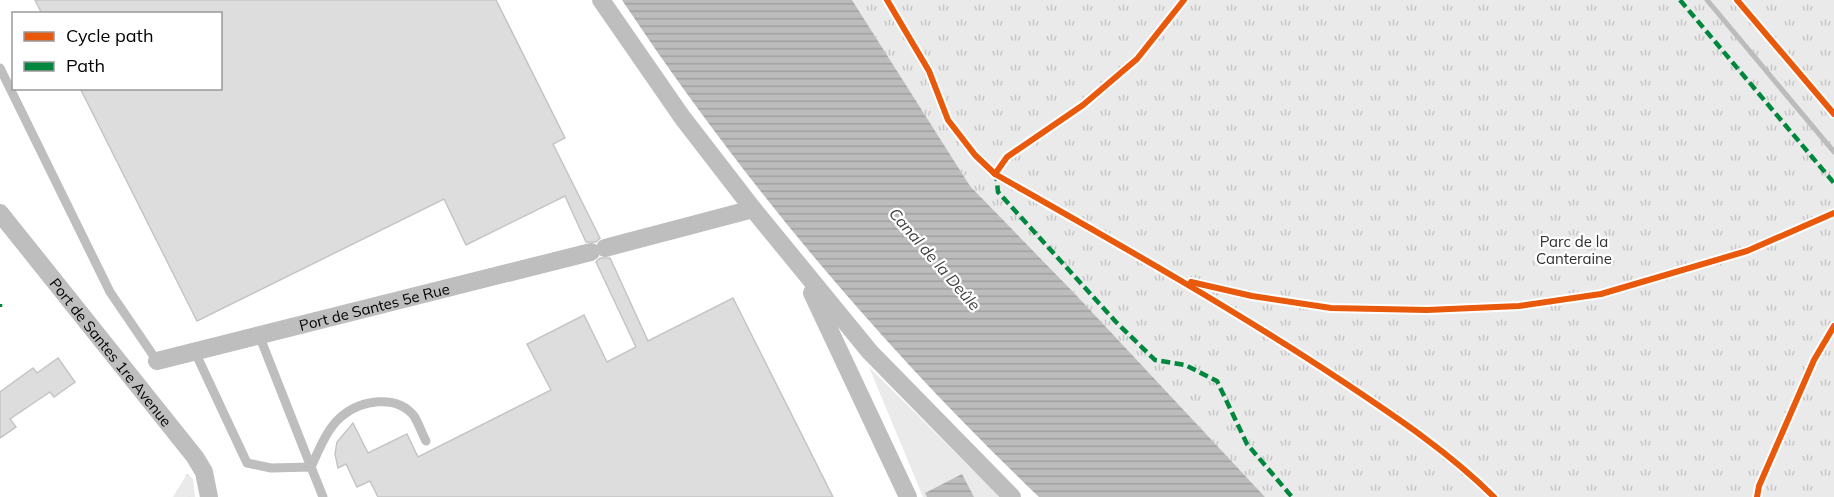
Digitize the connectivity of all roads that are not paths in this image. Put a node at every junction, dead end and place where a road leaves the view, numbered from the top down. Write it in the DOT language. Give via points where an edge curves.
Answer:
graph roads {
  1 [pos="601,0"];
  2 [pos="0,68"];
  3 [pos="753,209"];
  4 [pos="0,213"];
  5 [pos="801,270"];
  6 [pos="259,335"];
  7 [pos="195,352"];
  8 [pos="157,361"];
  9 [pos="426,441"];
  10 [pos="311,467"];
  11 [pos="209,497"];
  12 [pos="323,497"];
  13 [pos="908,497"];
  14 [pos="1012,497"];
  1 -- 3 [label="street" via="682,117"];
  2 -- 8 [label="lane" via="110,292"];
  3 -- 5 [label="street"];
  3 -- 6 [label="street, Port de Santes 5e Rue"];
  4 -- 11 [label="street, Port de Santes 1re Avenue" via="195,457 204,472"];
  5 -- 13 [label="street"];
  5 -- 14 [label="street" via="870,352"];
  6 -- 7 [label="street, Port de Santes 5e Rue"];
  6 -- 10 [label="lane"];
  7 -- 8 [label="street, Port de Santes 5e Rue"];
  7 -- 10 [label="lane" via="247,463 271,468"];
  9 -- 10 [label="lane" via="414,416 405,408 377,401 360,405 342,416 328,433"];
  10 -- 12 [label="lane"];
}
